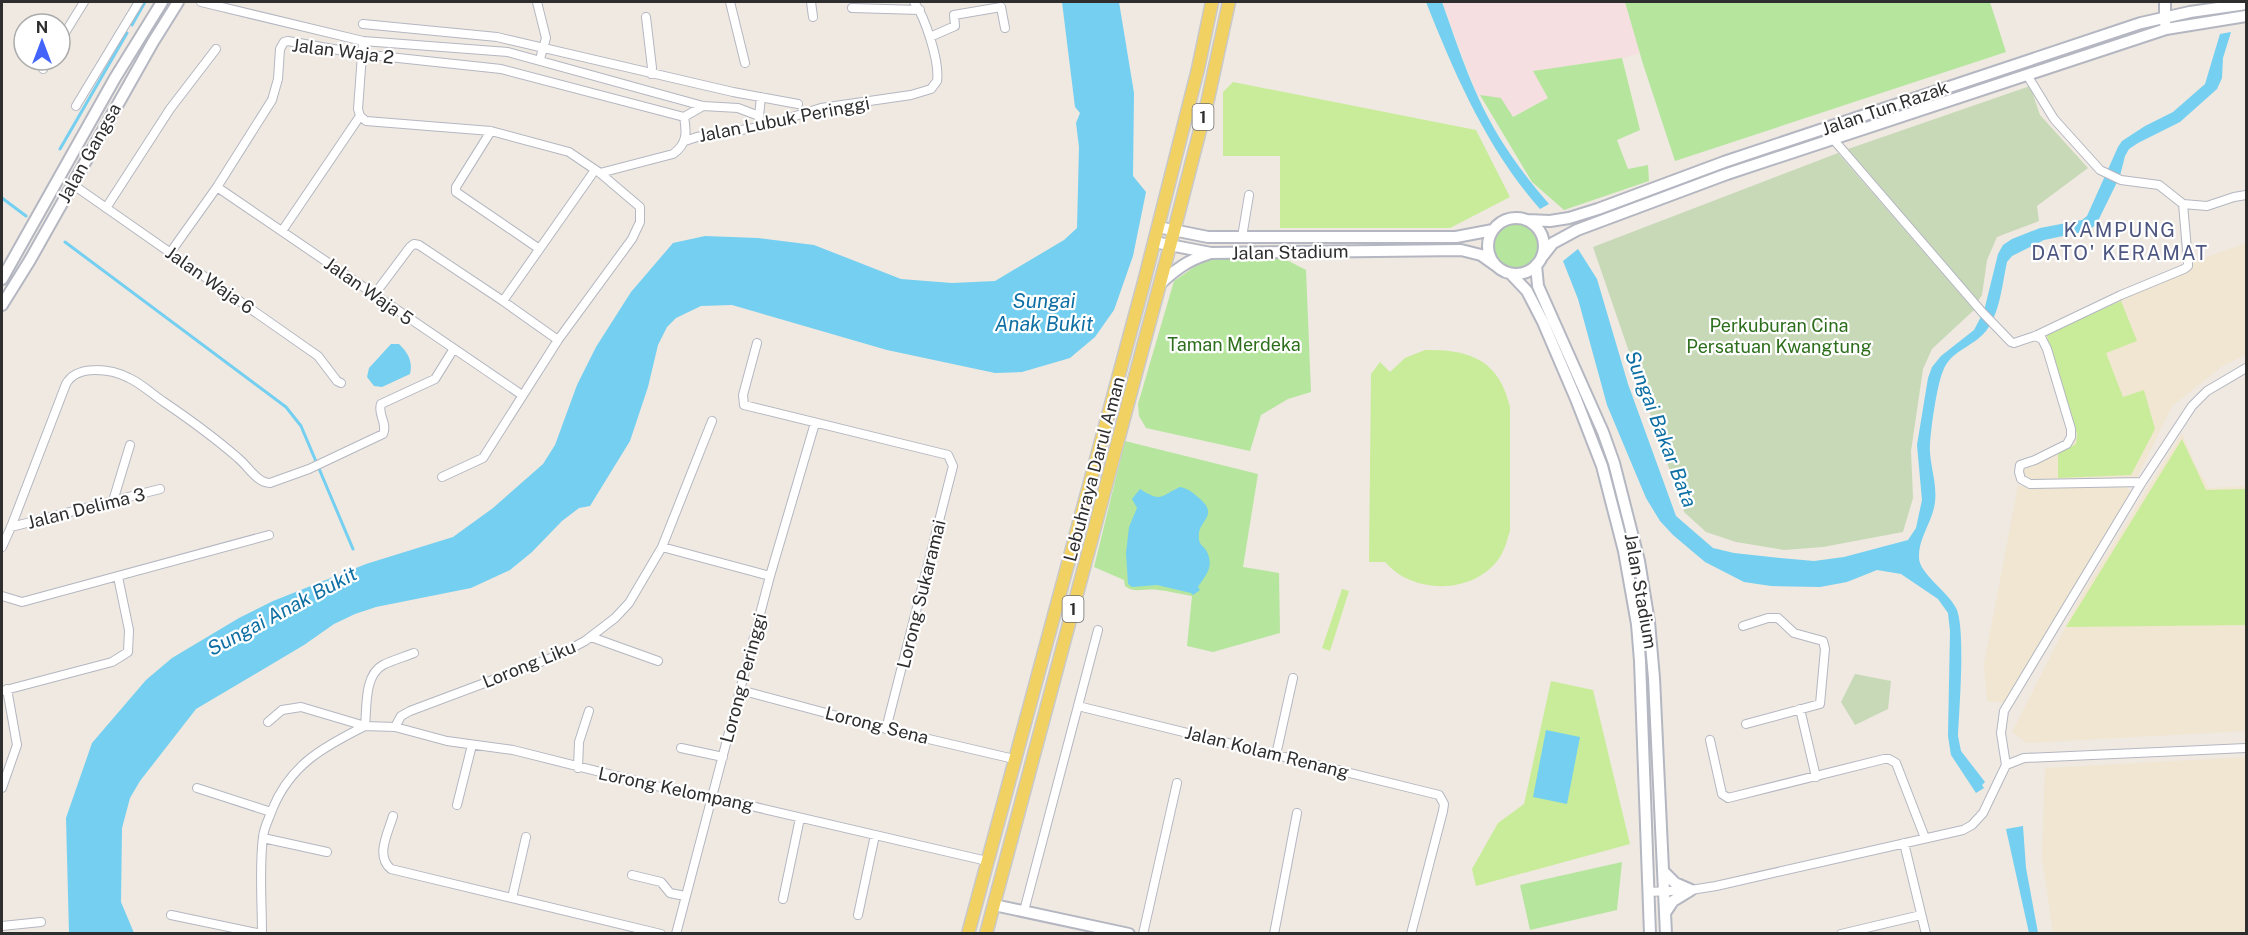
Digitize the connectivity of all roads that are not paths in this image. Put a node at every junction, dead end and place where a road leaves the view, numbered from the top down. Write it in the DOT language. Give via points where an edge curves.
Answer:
graph roads {
  1 [pos="84,2"];
  2 [pos="139,2"];
  3 [pos="162,2"];
  4 [pos="178,2"];
  5 [pos="201,2"];
  6 [pos="537,2"];
  7 [pos="730,2"];
  8 [pos="811,2"];
  9 [pos="914,2"];
  10 [pos="1212,2"];
  11 [pos="1229,2"];
  12 [pos="2165,2"];
  13 [pos="2247,4"];
  14 [pos="234,5"];
  15 [pos="852,8"];
  16 [pos="920,10"];
  17 [pos="2247,16"];
  18 [pos="646,17"];
  19 [pos="813,17"];
  20 [pos="2165,17"];
  21 [pos="72,22"];
  22 [pos="363,24"];
  23 [pos="1005,28"];
  24 [pos="2166,29"];
  25 [pos="448,32"];
  26 [pos="930,37"];
  27 [pos="363,41"];
  28 [pos="446,47"];
  29 [pos="543,48"];
  30 [pos="216,49"];
  31 [pos="361,54"];
  32 [pos="540,59"];
  33 [pos="745,63"];
  34 [pos="651,74"];
  35 [pos="2027,75"];
  36 [pos="761,97"];
  37 [pos="798,104"];
  38 [pos="76,106"];
  39 [pos="704,106"];
  40 [pos="360,116"];
  41 [pos="759,116"];
  42 [pos="684,117"];
  43 [pos="760,127"];
  44 [pos="491,131"];
  45 [pos="1833,139"];
  46 [pos="685,141"];
  47 [pos="598,172"];
  48 [pos="72,184"];
  49 [pos="217,187"];
  50 [pos="1249,195"];
  51 [pos="2247,195"];
  52 [pos="2183,204"];
  53 [pos="106,208"];
  54 [pos="1527,220"];
  55 [pos="1158,227"];
  56 [pos="1492,230"];
  57 [pos="282,231"];
  58 [pos="1174,231"];
  59 [pos="1242,237"];
  60 [pos="1154,242"];
  61 [pos="1171,245"];
  62 [pos="538,248"];
  63 [pos="170,253"];
  64 [pos="1211,253"];
  65 [pos="1539,261"];
  66 [pos="1495,265"];
  67 [pos="1511,274"];
  68 [pos="2,279"];
  69 [pos="1160,284"];
  70 [pos="374,295"];
  71 [pos="503,301"];
  72 [pos="2,305"];
  73 [pos="2035,336"];
  74 [pos="558,340"];
  75 [pos="756,344"];
  76 [pos="453,350"];
  77 [pos="2247,368"];
  78 [pos="341,383"];
  79 [pos="522,396"];
  80 [pos="712,420"];
  81 [pos="815,423"];
  82 [pos="130,444"];
  83 [pos="442,477"];
  84 [pos="2142,482"];
  85 [pos="160,489"];
  86 [pos="112,501"];
  87 [pos="11,527"];
  88 [pos="268,535"];
  89 [pos="2,547"];
  90 [pos="662,547"];
  91 [pos="770,576"];
  92 [pos="118,577"];
  93 [pos="2,596"];
  94 [pos="1743,626"];
  95 [pos="1098,630"];
  96 [pos="591,636"];
  97 [pos="414,653"];
  98 [pos="658,661"];
  99 [pos="1293,678"];
  100 [pos="4,690"];
  101 [pos="740,690"];
  102 [pos="1078,706"];
  103 [pos="1800,709"];
  104 [pos="589,711"];
  105 [pos="268,722"];
  106 [pos="1746,724"];
  107 [pos="365,726"];
  108 [pos="395,727"];
  109 [pos="886,729"];
  110 [pos="1710,740"];
  111 [pos="472,745"];
  112 [pos="681,748"];
  113 [pos="2247,748"];
  114 [pos="2003,750"];
  115 [pos="1276,754"];
  116 [pos="723,756"];
  117 [pos="2024,758"];
  118 [pos="1014,759"];
  119 [pos="2006,765"];
  120 [pos="578,768"];
  121 [pos="1816,777"];
  122 [pos="1177,783"];
  123 [pos="2,788"];
  124 [pos="197,789"];
  125 [pos="712,800"];
  126 [pos="457,805"];
  127 [pos="271,813"];
  128 [pos="1297,813"];
  129 [pos="393,816"];
  130 [pos="800,818"];
  131 [pos="875,835"];
  132 [pos="525,837"];
  133 [pos="263,838"];
  134 [pos="1925,838"];
  135 [pos="1904,843"];
  136 [pos="327,852"];
  137 [pos="987,861"];
  138 [pos="1663,872"];
  139 [pos="632,875"];
  140 [pos="1692,890"];
  141 [pos="1664,891"];
  142 [pos="1648,892"];
  143 [pos="685,897"];
  144 [pos="512,898"];
  145 [pos="783,899"];
  146 [pos="994,905"];
  147 [pos="1024,911"];
  148 [pos="1665,913"];
  149 [pos="171,915"];
  150 [pos="858,915"];
  151 [pos="1921,915"];
  152 [pos="41,922"];
  153 [pos="2,926"];
  154 [pos="262,933"];
  155 [pos="661,933"];
  156 [pos="676,933"];
  157 [pos="968,933"];
  158 [pos="986,933"];
  159 [pos="1129,933"];
  160 [pos="1143,933"];
  161 [pos="1275,933"];
  162 [pos="1412,933"];
  163 [pos="1650,933"];
  164 [pos="1666,933"];
  165 [pos="1841,933"];
  166 [pos="1926,933"];
  1 -- 21 [label="street"];
  2 -- 38 [label="street"];
  3 -- 68 [label="main road, Jalan Gangsa"];
  4 -- 48 [label="main road, Jalan Gangsa"];
  5 -- 14 [label="street"];
  6 -- 29 [label="street" via="546,38"];
  7 -- 33 [label="street"];
  8 -- 19 [label="street"];
  9 -- 16 [label="street, Jalan Lubuk Peringgi"];
  10 -- 55 [label="main road, Lebuhraya Darul Aman / 1"];
  11 -- 58 [label="main road, Lebuhraya Darul Aman / 1"];
  12 -- 20 [label="main road"];
  13 -- 20 [label="main road, Jalan Tun Razak"];
  14 -- 27 [label="street"];
  15 -- 16 [label="street"];
  16 -- 26 [label="street, Jalan Lubuk Peringgi"];
  17 -- 24 [label="main road, Jalan Tun Razak"];
  18 -- 34 [label="street"];
  20 -- 24 [label="main road"];
  20 -- 54 [label="main road, Jalan Tun Razak" via="1724,162 1598,209 1559,220"];
  22 -- 25 [label="street"];
  23 -- 26 [label="street" via="1001,7 954,15 955,27"];
  24 -- 35 [label="main road, Jalan Tun Razak"];
  25 -- 28 [label="street"];
  25 -- 29 [label="street"];
  26 -- 43 [label="street, Jalan Lubuk Peringgi" via="938,77 931,89 821,108"];
  27 -- 28 [label="street"];
  27 -- 31 [label="street"];
  28 -- 32 [label="street"];
  29 -- 32 [label="street"];
  29 -- 34 [label="street"];
  30 -- 53 [label="street" via="170,110"];
  31 -- 40 [label="street"];
  31 -- 42 [label="street, Jalan Waja 2" via="501,69"];
  31 -- 49 [label="street, Jalan Waja 2" via="284,42 272,100"];
  32 -- 39 [label="street"];
  34 -- 36 [label="street"];
  35 -- 45 [label="main road, Jalan Tun Razak"];
  35 -- 52 [label="street" via="2054,119 2100,170 2121,180 2159,185"];
  36 -- 37 [label="street"];
  36 -- 41 [label="street"];
  39 -- 41 [label="street" via="738,108"];
  39 -- 42 [label="street"];
  40 -- 44 [label="street" via="366,121"];
  40 -- 57 [label="street"];
  41 -- 43 [label="street"];
  42 -- 46 [label="street"];
  43 -- 46 [label="street, Jalan Lubuk Peringgi"];
  44 -- 47 [label="street" via="569,152"];
  44 -- 62 [label="street" via="456,192"];
  45 -- 65 [label="main road, Jalan Tun Razak" via="1601,219 1553,243"];
  45 -- 73 [label="street" via="1995,327 2014,343"];
  46 -- 47 [label="street, Jalan Lubuk Peringgi" via="673,154"];
  47 -- 62 [label="street"];
  47 -- 74 [label="street" via="638,204 640,222 632,239"];
  48 -- 53 [label="street, Jalan Waja 6"];
  48 -- 72 [label="main road, Jalan Gangsa"];
  49 -- 57 [label="street, Jalan Waja 5"];
  49 -- 63 [label="street, Jalan Waja 2"];
  50 -- 59 [label="street"];
  51 -- 52 [label="street" via="2207,206"];
  52 -- 73 [label="street" via="2188,266"];
  53 -- 63 [label="street, Jalan Waja 6"];
  54 -- 56 [label="main road" via="1507,219"];
  54 -- 65 [label="main road" via="1540,231 1543,240"];
  55 -- 58 [label="main road, Jalan Stadium"];
  55 -- 60 [label="main road, Lebuhraya Darul Aman / 1"];
  56 -- 59 [label="main road, Jalan Stadium" via="1456,237"];
  56 -- 66 [label="main road" via="1488,248"];
  57 -- 70 [label="street, Jalan Waja 5"];
  58 -- 59 [label="main road, Jalan Stadium"];
  58 -- 61 [label="main road, Lebuhraya Darul Aman / 1"];
  60 -- 61 [label="main road, Jalan Stadium"];
  60 -- 118 [label="main road, Lebuhraya Darul Aman / 1"];
  61 -- 64 [label="main road, Jalan Stadium"];
  61 -- 69 [label="main road, Lebuhraya Darul Aman / 1"];
  62 -- 71 [label="street"];
  63 -- 78 [label="street, Jalan Waja 6" via="318,356"];
  64 -- 66 [label="main road, Jalan Stadium" via="1461,250 1481,255"];
  64 -- 69 [label="main road" via="1192,259"];
  65 -- 67 [label="main road" via="1529,271"];
  65 -- 138 [label="main road, Jalan Stadium" via="1538,286 1603,432 1637,552 1652,653"];
  66 -- 67 [label="main road"];
  67 -- 142 [label="main road, Jalan Stadium" via="1527,291 1576,399 1602,466 1624,551 1640,661"];
  69 -- 146 [label="main road, Lebuhraya Darul Aman / 1"];
  70 -- 71 [label="street" via="414,244"];
  70 -- 76 [label="street, Jalan Waja 5"];
  71 -- 74 [label="street"];
  73 -- 84 [label="street" via="2042,339 2047,349 2071,437 2067,444 2020,465 2021,479 2030,484"];
  74 -- 79 [label="street"];
  75 -- 81 [label="street" via="744,405"];
  76 -- 79 [label="street, Jalan Waja 5"];
  76 -- 87 [label="street" via="435,379 381,404 385,426 382,434 309,468 265,483 239,458 130,378 112,372 78,372 66,384"];
  77 -- 84 [label="street" via="2207,391 2192,406"];
  79 -- 83 [label="street" via="483,458"];
  80 -- 90 [label="street, Lorong Liku"];
  81 -- 91 [label="street, Lorong Peringgi"];
  81 -- 109 [label="street, Lorong Sukaramai" via="948,456 953,466"];
  82 -- 86 [label="street"];
  84 -- 114 [label="street" via="2004,711"];
  85 -- 86 [label="street, Jalan Delima 3"];
  86 -- 87 [label="street, Jalan Delima 3"];
  87 -- 89 [label="street"];
  88 -- 92 [label="street"];
  90 -- 91 [label="street"];
  90 -- 96 [label="street, Lorong Liku" via="629,603"];
  91 -- 101 [label="street, Lorong Peringgi"];
  92 -- 93 [label="street" via="22,602"];
  92 -- 100 [label="street" via="129,630 128,652 112,662"];
  94 -- 103 [label="street" via="1778,618 1794,633 1823,641 1820,704"];
  95 -- 102 [label="street"];
  96 -- 98 [label="street"];
  96 -- 108 [label="street, Lorong Liku" via="560,655 410,711 401,716"];
  97 -- 107 [label="street" via="376,671 369,685"];
  99 -- 115 [label="street"];
  100 -- 123 [label="street" via="17,745"];
  101 -- 109 [label="street, Lorong Sena"];
  101 -- 116 [label="street, Lorong Peringgi"];
  102 -- 115 [label="street, Jalan Kolam Renang"];
  102 -- 147 [label="street"];
  103 -- 106 [label="street"];
  103 -- 121 [label="street"];
  104 -- 120 [label="street" via="579,742"];
  105 -- 107 [label="street" via="282,710 301,707"];
  107 -- 108 [label="street, Lorong Kelompang"];
  107 -- 127 [label="street" via="303,764 287,781"];
  108 -- 111 [label="street, Lorong Kelompang"];
  109 -- 118 [label="street, Lorong Sena"];
  110 -- 121 [label="street" via="1722,794 1728,798"];
  111 -- 120 [label="street, Lorong Kelompang" via="513,750"];
  111 -- 126 [label="street"];
  112 -- 116 [label="street"];
  113 -- 117 [label="street"];
  114 -- 117 [label="street"];
  114 -- 119 [label="street"];
  115 -- 162 [label="street, Jalan Kolam Renang" via="1434,793 1442,799 1443,811"];
  116 -- 125 [label="street, Lorong Peringgi"];
  117 -- 119 [label="street"];
  118 -- 137 [label="main road, Lebuhraya Darul Aman / 1"];
  119 -- 134 [label="street" via="1983,813 1972,825"];
  120 -- 125 [label="street, Lorong Kelompang"];
  121 -- 134 [label="street" via="1884,759 1893,761"];
  122 -- 160 [label="street"];
  124 -- 127 [label="street"];
  125 -- 130 [label="street, Lorong Kelompang"];
  125 -- 143 [label="street, Lorong Peringgi"];
  127 -- 133 [label="street"];
  128 -- 161 [label="street"];
  129 -- 144 [label="street" via="382,859 391,869"];
  130 -- 131 [label="street, Lorong Kelompang"];
  130 -- 145 [label="street"];
  131 -- 137 [label="street, Lorong Kelompang"];
  131 -- 150 [label="street"];
  132 -- 144 [label="street"];
  133 -- 136 [label="street"];
  133 -- 154 [label="street"];
  134 -- 135 [label="street"];
  135 -- 140 [label="street"];
  135 -- 151 [label="street"];
  137 -- 157 [label="main road, Lebuhraya Darul Aman / 1"];
  138 -- 140 [label="main road" via="1675,883"];
  138 -- 141 [label="main road, Jalan Stadium"];
  139 -- 143 [label="street" via="661,882 670,893"];
  140 -- 141 [label="street"];
  140 -- 148 [label="main road" via="1672,901"];
  141 -- 142 [label="street"];
  141 -- 148 [label="main road, Jalan Stadium"];
  142 -- 163 [label="main road, Jalan Stadium"];
  143 -- 156 [label="street, Lorong Peringgi"];
  144 -- 155 [label="street"];
  146 -- 147 [label="main road"];
  146 -- 158 [label="main road, Lebuhraya Darul Aman / 1"];
  147 -- 159 [label="main road"];
  148 -- 164 [label="main road, Jalan Stadium"];
  149 -- 154 [label="street"];
  151 -- 165 [label="street"];
  151 -- 166 [label="street"];
  152 -- 153 [label="street"];
}
